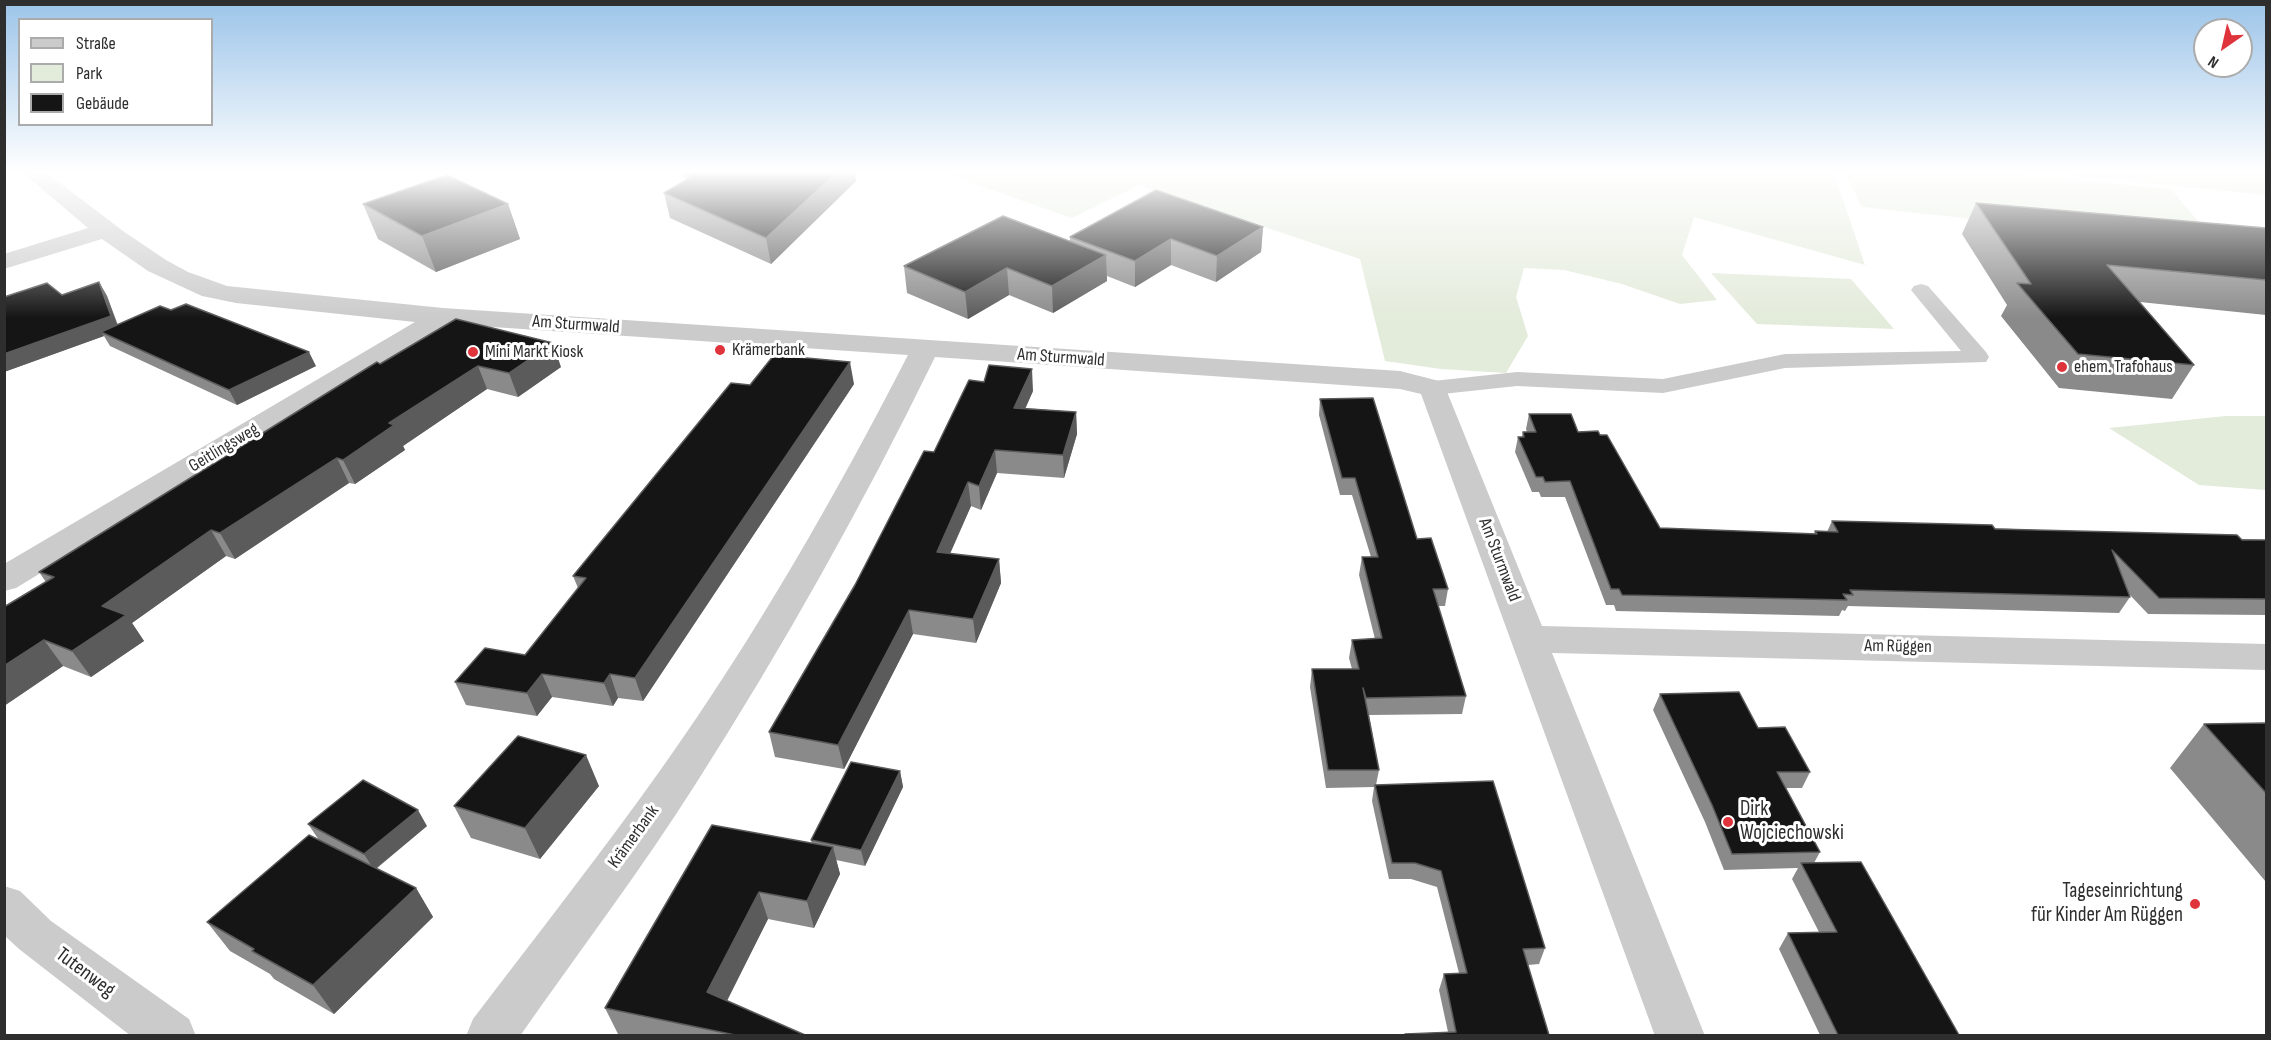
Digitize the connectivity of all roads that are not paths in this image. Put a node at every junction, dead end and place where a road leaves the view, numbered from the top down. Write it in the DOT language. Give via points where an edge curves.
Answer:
graph roads {
  1 [pos="94,222"];
  2 [pos="105,230"];
  3 [pos="4,262"];
  4 [pos="1921,290"];
  5 [pos="443,316"];
  6 [pos="925,348"];
  7 [pos="1433,388"];
  8 [pos="4,580"];
  9 [pos="1529,639"];
  10 [pos="2266,657"];
  11 [pos="4,905"];
  12 [pos="171,1035"];
  13 [pos="491,1035"];
  14 [pos="1680,1035"];
  1 -- 2 [label="street, Am Sturmwald"];
  2 -- 3 [label="street"];
  2 -- 5 [label="street, Am Sturmwald" via="151,262 206,289 311,304"];
  4 -- 7 [label="lane" via="1978,357 1785,361 1663,386 1517,379"];
  5 -- 6 [label="street, Am Sturmwald"];
  5 -- 8 [label="street, Geitlingsweg"];
  6 -- 7 [label="street, Am Sturmwald" via="1400,380"];
  6 -- 13 [label="street, Krämerbank" via="867,465 782,615 679,776"];
  7 -- 9 [label="street, Am Sturmwald"];
  9 -- 10 [label="street, Am Rüggen"];
  9 -- 14 [label="street, Am Sturmwald"];
  11 -- 12 [label="street, Tutenweg" via="35,935"];
}
